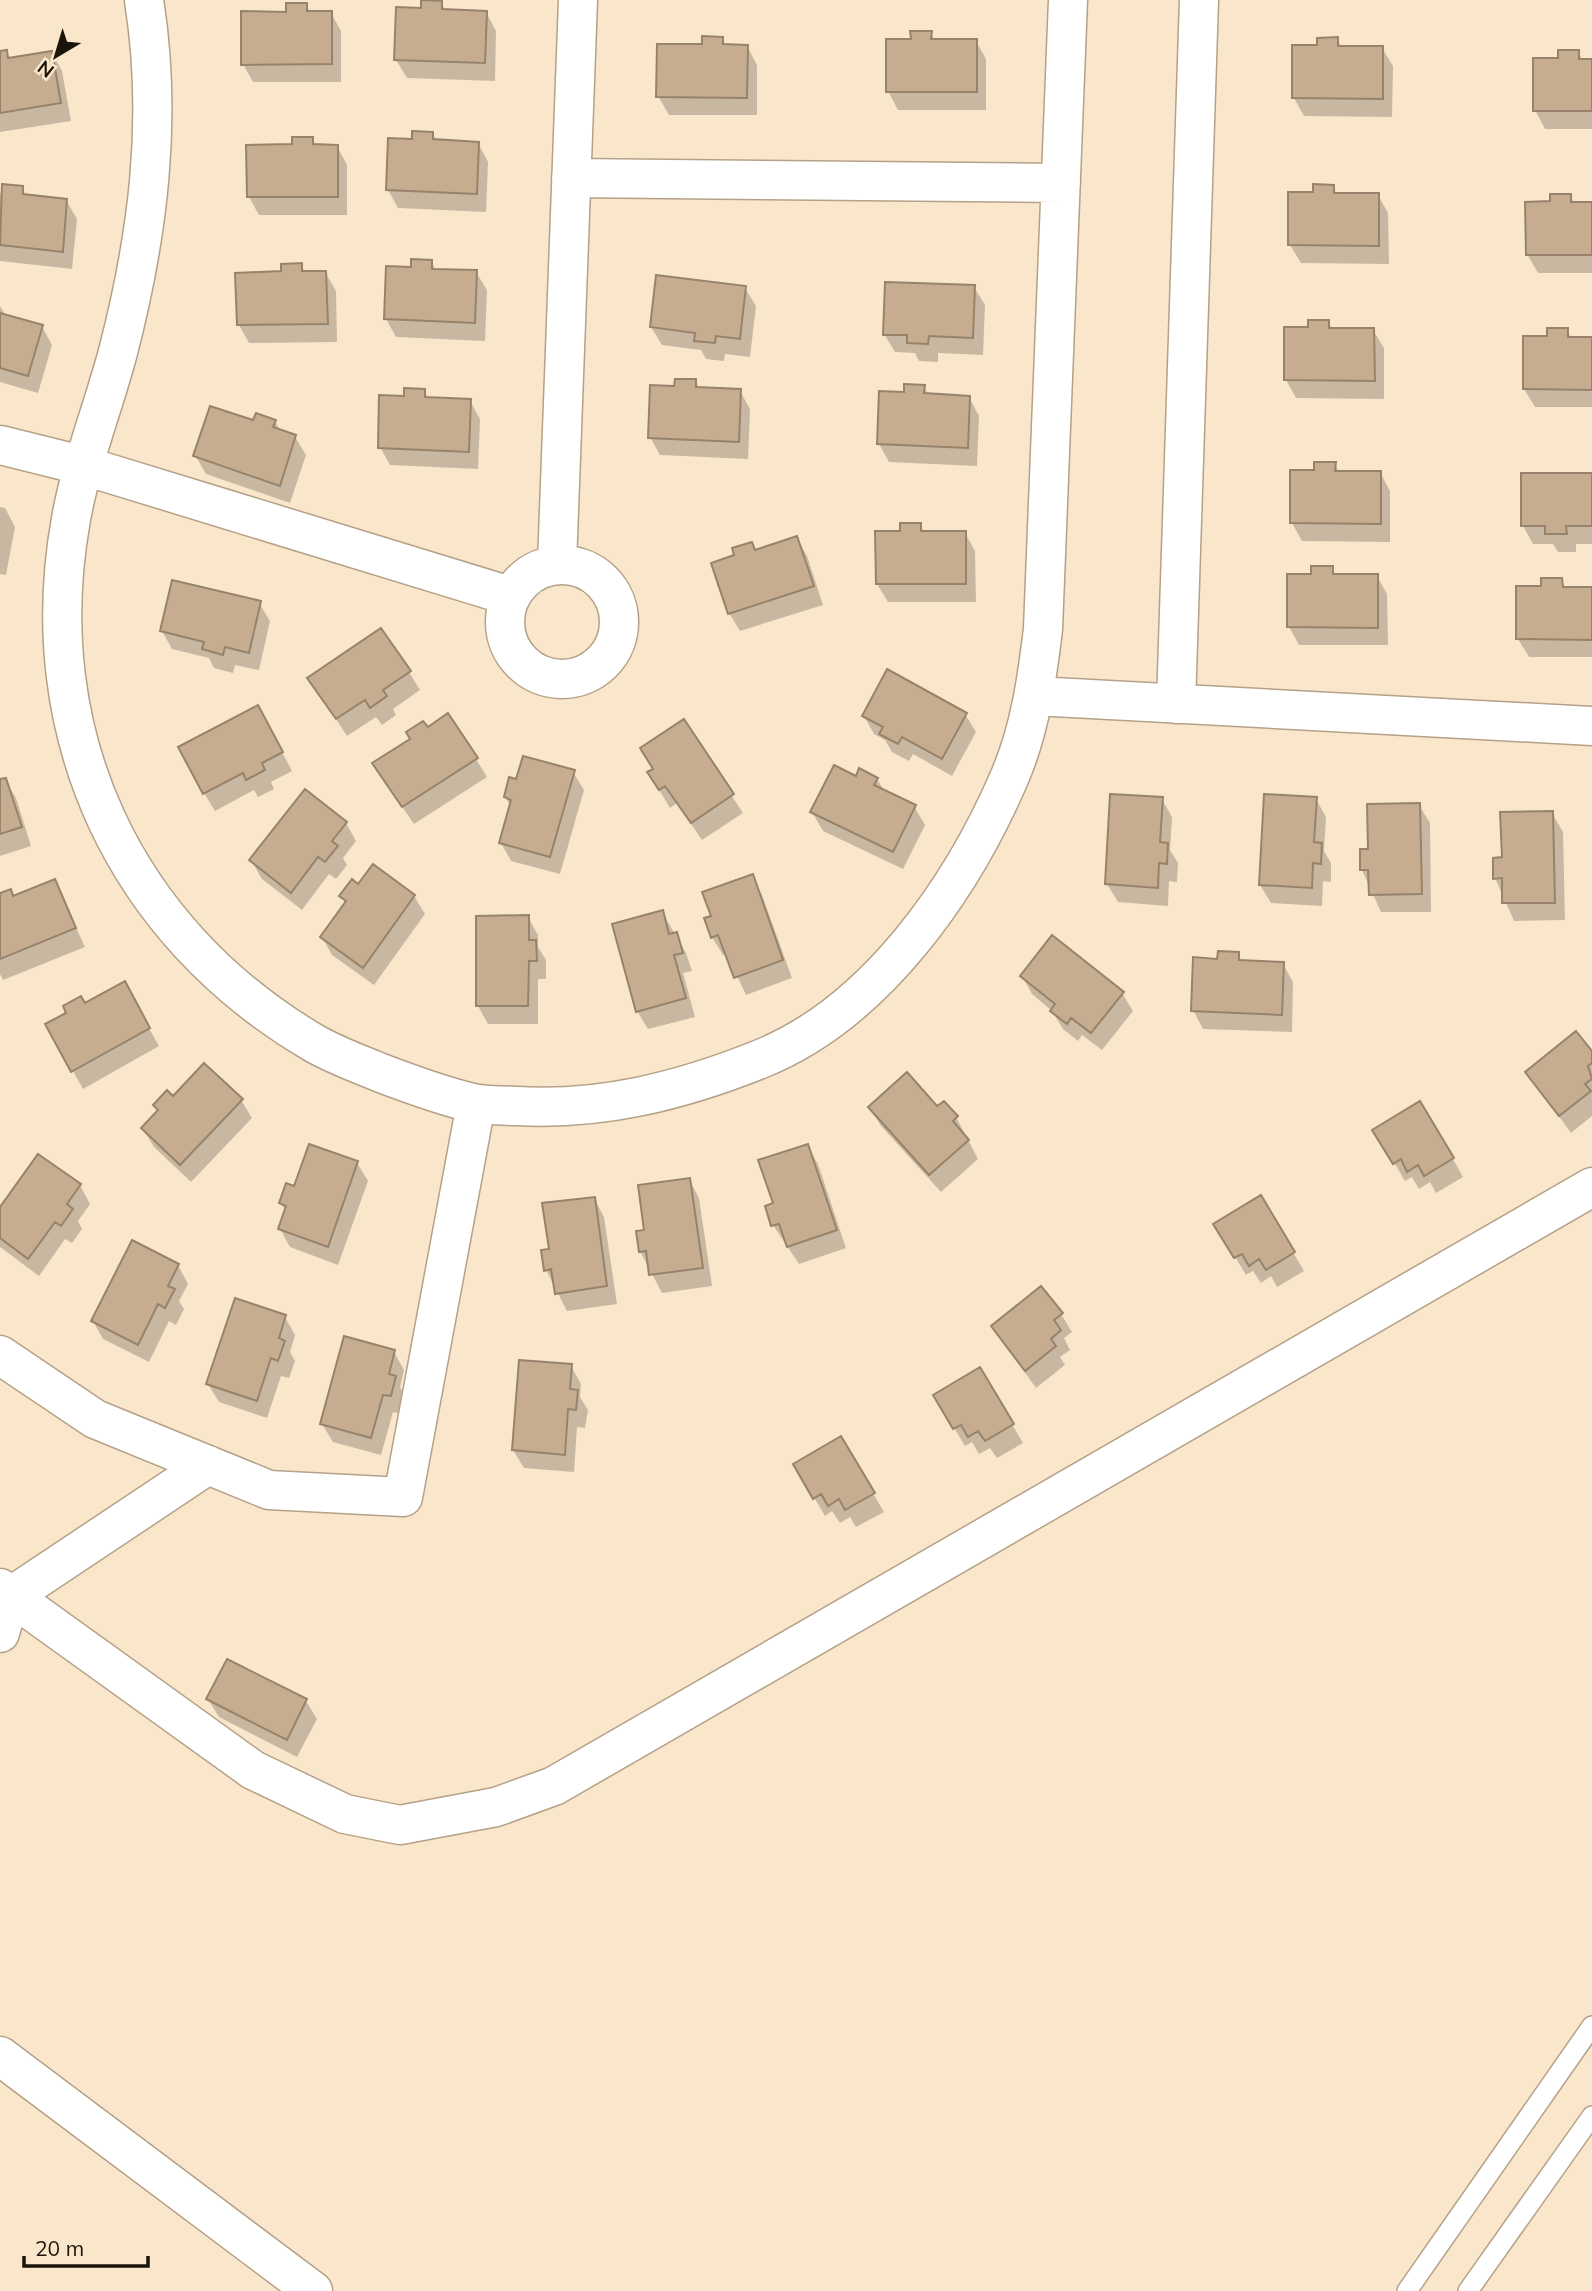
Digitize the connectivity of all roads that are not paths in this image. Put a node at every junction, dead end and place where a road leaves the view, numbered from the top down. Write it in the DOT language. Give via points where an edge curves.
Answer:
graph roads {
  1 [pos="144,0"];
  2 [pos="578,0"];
  3 [pos="1068,0"];
  4 [pos="1199,0"];
  5 [pos="571,178"];
  6 [pos="1061,183"];
  7 [pos="0,445"];
  8 [pos="85,466"];
  9 [pos="557,564"];
  10 [pos="510,596"];
  11 [pos="1035,696"];
  12 [pos="1176,704"];
  13 [pos="1592,726"];
  14 [pos="476,1104"];
  15 [pos="1592,1187"];
  16 [pos="0,1355"];
  17 [pos="208,1465"];
  18 [pos="5,1593"];
  19 [pos="0,1633"];
  20 [pos="1592,2026"];
  21 [pos="0,2056"];
  22 [pos="1592,2116"];
  23 [pos="313,2291"];
  24 [pos="1407,2291"];
  25 [pos="1468,2291"];
  1 -- 8 [label="street" via="154,87 153,170 118,353"];
  2 -- 5 [label="street"];
  3 -- 6 [label="street"];
  4 -- 12 [label="street"];
  5 -- 6 [label="street"];
  5 -- 9 [label="street"];
  6 -- 11 [label="street" via="1043,629"];
  7 -- 8 [label="street"];
  8 -- 10 [label="street"];
  8 -- 14 [label="street" via="71,517 64,579 65,671 83,761 118,846 158,909 208,966 266,1014 331,1053"];
  9 -- 10 [label="street" via="538,569"];
  9 -- 10 [label="street" via="594,574 616,603 617,639 596,668 580,677 562,679 544,677 526,667 506,634"];
  11 -- 12 [label="street"];
  11 -- 14 [label="street" via="1011,773 939,906 889,967 835,1015 767,1057 697,1084 599,1104 548,1108"];
  12 -- 13 [label="street"];
  14 -- 17 [label="street" via="403,1497 269,1490"];
  15 -- 18 [label="street" via="565,1780 496,1807 400,1825 345,1814 253,1770"];
  16 -- 17 [label="street" via="95,1419"];
  17 -- 18 [label="street"];
  18 -- 19 [label="street"];
  20 -- 24 [label="lane"];
  21 -- 23 [label="street"];
  22 -- 25 [label="lane"];
}
